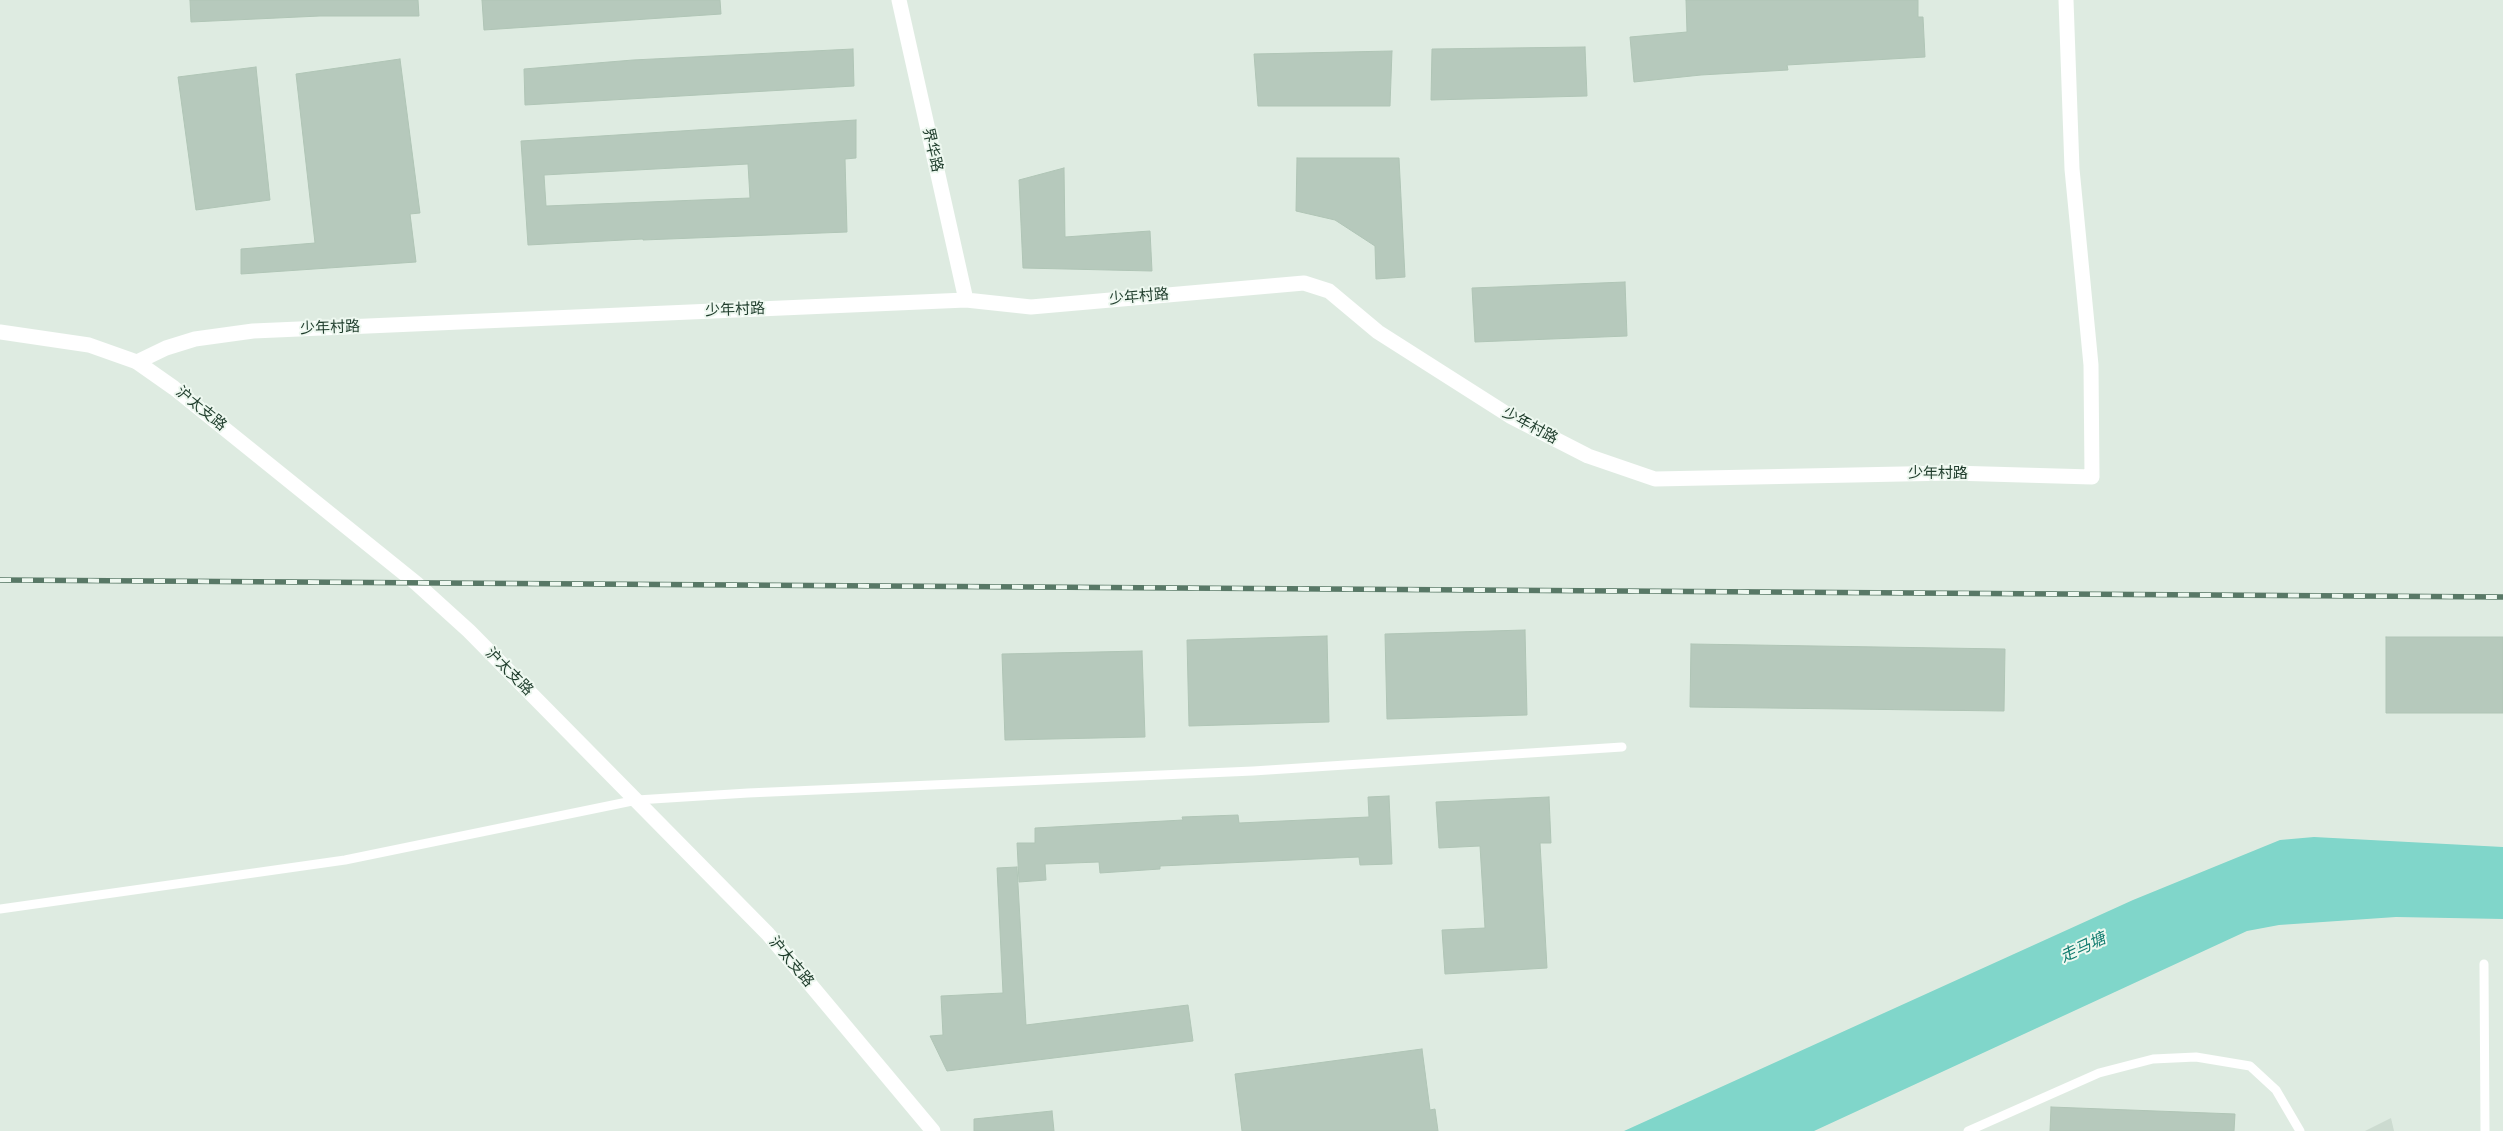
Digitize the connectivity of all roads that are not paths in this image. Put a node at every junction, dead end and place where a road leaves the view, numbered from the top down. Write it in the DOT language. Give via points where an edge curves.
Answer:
graph roads {
  1 [pos="898,0"];
  2 [pos="2066,0"];
  3 [pos="966,300"];
  4 [pos="0,332"];
  5 [pos="137,362"];
  6 [pos="1622,746"];
  7 [pos="637,800"];
  8 [pos="0,909"];
  9 [pos="2484,964"];
  10 [pos="933,1131"];
  11 [pos="1968,1131"];
  12 [pos="2300,1131"];
  13 [pos="2485,1131"];
  1 -- 3 [label="street, 界华路"];
  2 -- 3 [label="street, 少年村路" via="2072,169 2091,365 2092,477 1952,473 1670,480 1647,477 1588,456 1510,416 1378,332 1329,291 1304,283 1031,307"];
  3 -- 5 [label="street, 少年村路" via="254,331 195,338"];
  4 -- 5 [label="street, 沪太支路" via="89,345"];
  5 -- 7 [label="street, 沪太支路" via="174,388 416,583 469,631"];
  6 -- 7 [label="lane" via="1253,771"];
  7 -- 8 [label="lane" via="345,860"];
  7 -- 10 [label="street, 沪太支路" via="768,934"];
  9 -- 13 [label="lane"];
  11 -- 12 [label="lane" via="2099,1072 2153,1058 2196,1057 2250,1066 2276,1090"];
}
